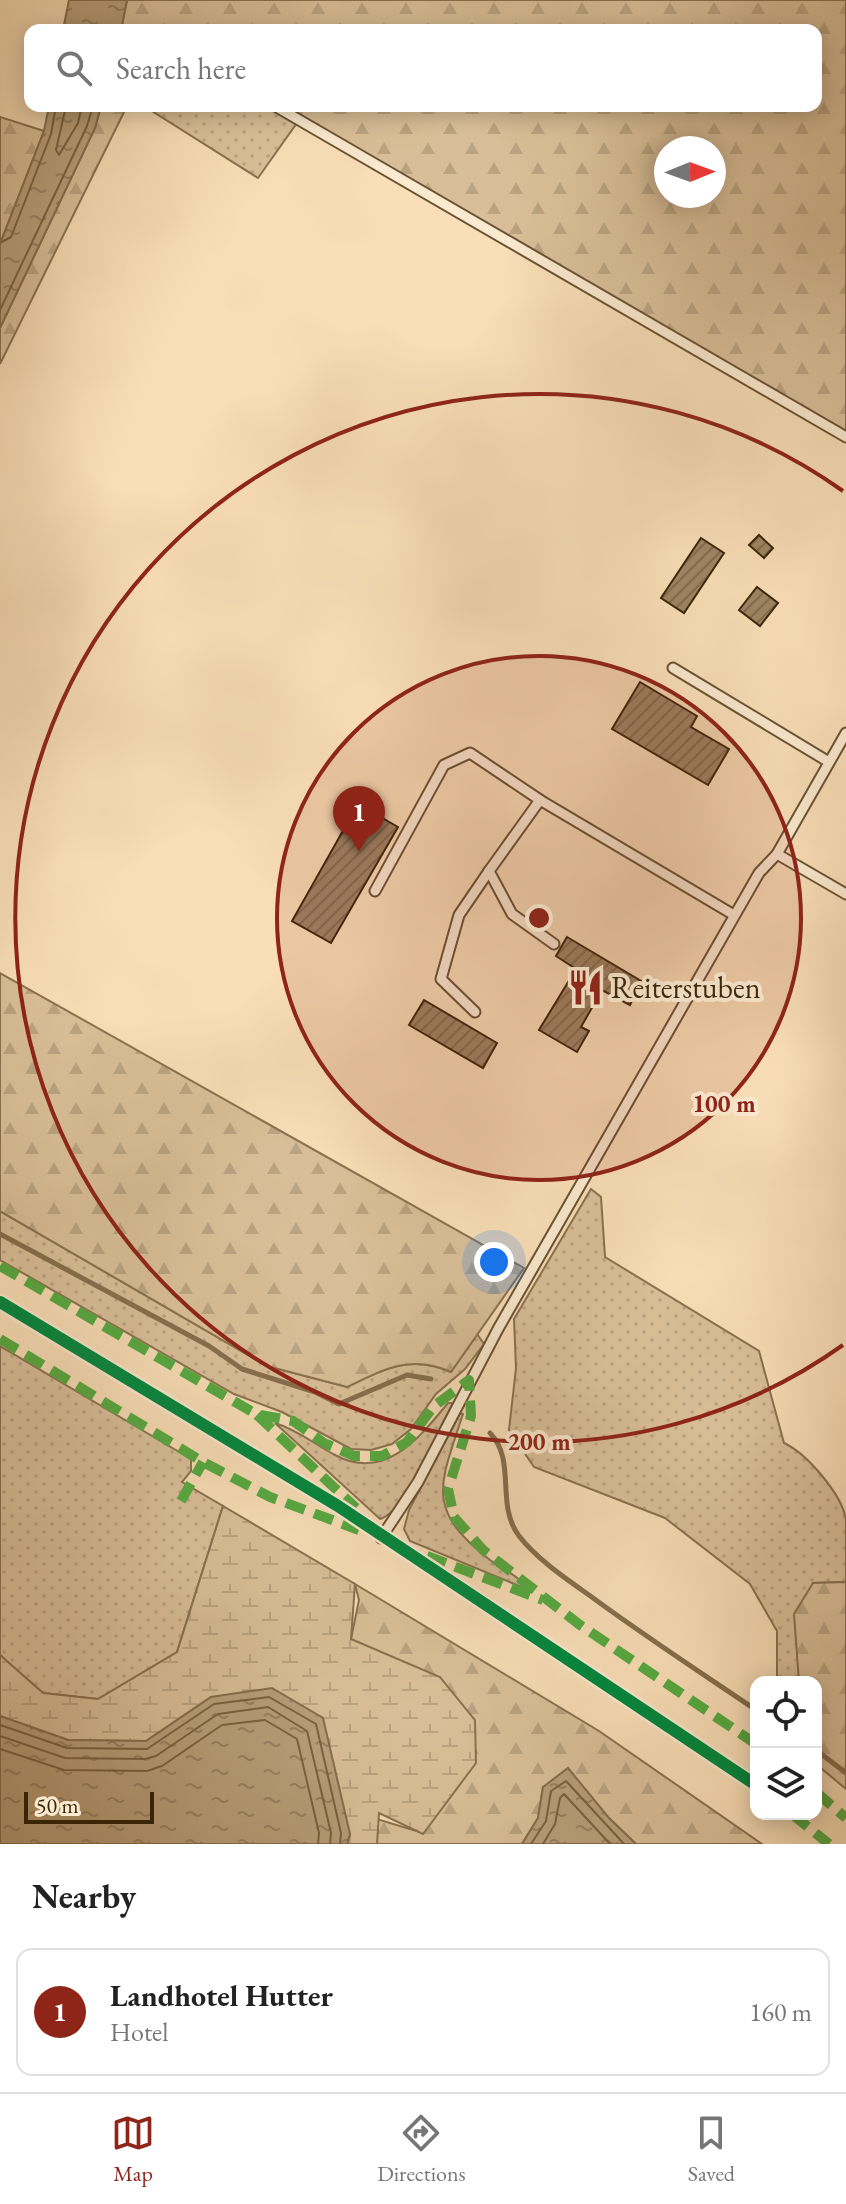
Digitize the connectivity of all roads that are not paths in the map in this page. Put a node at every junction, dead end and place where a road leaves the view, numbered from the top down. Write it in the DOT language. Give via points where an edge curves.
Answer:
graph roads {
  1 [pos="285,112"];
  2 [pos="846,437"];
  3 [pos="673,668"];
  4 [pos="846,733"];
  5 [pos="829,762"];
  6 [pos="540,800"];
  7 [pos="777,854"];
  8 [pos="489,871"];
  9 [pos="375,891"];
  10 [pos="846,894"];
  11 [pos="734,915"];
  12 [pos="554,944"];
  13 [pos="475,1012"];
  14 [pos="381,1538"];
  1 -- 2 [label="lane"];
  3 -- 5 [label="lane"];
  4 -- 5 [label="lane"];
  5 -- 7 [label="lane"];
  6 -- 8 [label="lane"];
  6 -- 9 [label="lane" via="470,753 444,765"];
  6 -- 11 [label="lane"];
  7 -- 10 [label="lane"];
  7 -- 11 [label="lane"];
  8 -- 12 [label="lane" via="512,914"];
  8 -- 13 [label="lane" via="459,915 441,979"];
  11 -- 14 [label="lane" via="498,1329 418,1482"];
}
